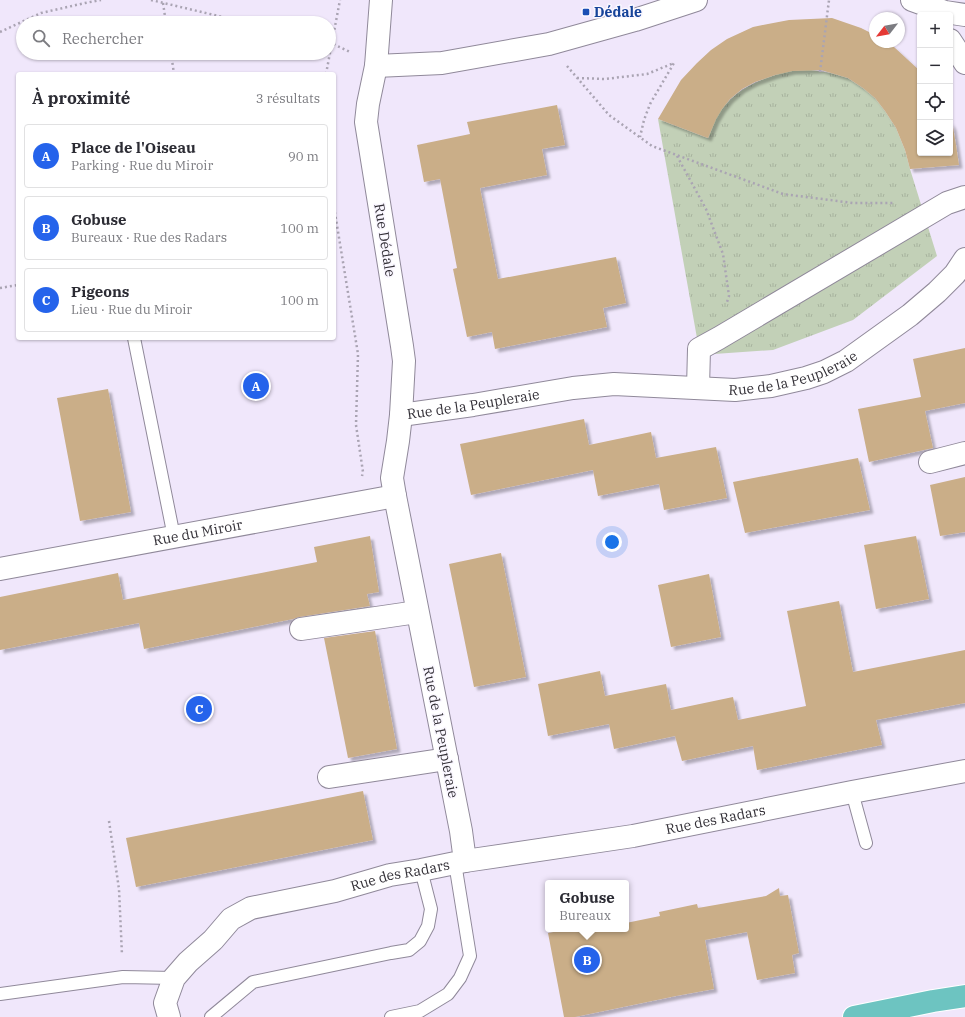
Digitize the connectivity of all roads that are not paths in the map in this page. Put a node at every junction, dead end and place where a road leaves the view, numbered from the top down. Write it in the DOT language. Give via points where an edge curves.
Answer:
graph roads {
  1 [pos="381,0"];
  2 [pos="696,0"];
  3 [pos="920,6"];
  4 [pos="965,15"];
  5 [pos="953,44"];
  6 [pos="965,62"];
  7 [pos="376,66"];
  8 [pos="965,198"];
  9 [pos="962,272"];
  10 [pos="134,340"];
  11 [pos="698,388"];
  12 [pos="401,415"];
  13 [pos="965,453"];
  14 [pos="930,462"];
  15 [pos="395,496"];
  16 [pos="174,537"];
  17 [pos="0,569"];
  18 [pos="417,612"];
  19 [pos="301,629"];
  20 [pos="447,759"];
  21 [pos="965,770"];
  22 [pos="329,777"];
  23 [pos="852,792"];
  24 [pos="866,843"];
  25 [pos="460,862"];
  26 [pos="421,870"];
  27 [pos="174,978"];
  28 [pos="0,994"];
  29 [pos="965,996"];
  30 [pos="169,1017"];
  31 [pos="211,1017"];
  32 [pos="391,1017"];
  33 [pos="854,1017"];
  1 -- 7 [label="street, Rue Dédale"];
  2 -- 7 [label="street" via="548,44 442,63"];
  3 -- 4 [label="street"];
  5 -- 6 [label="street"];
  7 -- 12 [label="street, Rue Dédale" via="366,122 404,361"];
  8 -- 11 [label="street" via="947,203 699,349"];
  9 -- 11 [label="street, Rue de la Peupleraie" via="910,315 846,361 824,372 771,386 735,390"];
  10 -- 16 [label="lane"];
  11 -- 12 [label="street, Rue de la Peupleraie" via="614,384"];
  12 -- 15 [label="street, Rue de la Peupleraie" via="392,478"];
  13 -- 14 [label="street"];
  15 -- 16 [label="street, Rue du Miroir"];
  15 -- 18 [label="street, Rue de la Peupleraie"];
  16 -- 17 [label="street, Rue du Miroir"];
  18 -- 19 [label="street"];
  18 -- 20 [label="street, Rue de la Peupleraie"];
  20 -- 22 [label="street"];
  20 -- 25 [label="street, Rue de la Peupleraie" via="461,831"];
  21 -- 23 [label="street, Rue des Radars"];
  23 -- 24 [label="lane"];
  23 -- 25 [label="street, Rue des Radars" via="633,836"];
  25 -- 26 [label="street, Rue des Radars"];
  25 -- 32 [label="lane, Rue des Radars" via="470,956 460,978 448,994 420,1012"];
  26 -- 27 [label="street, Rue des Radars" via="251,908 231,919 214,940"];
  26 -- 31 [label="lane" via="431,910 428,926 420,940 408,950 253,982"];
  27 -- 28 [label="lane" via="123,977"];
  27 -- 30 [label="street" via="165,1003"];
  29 -- 33 [label="main road"];
}
